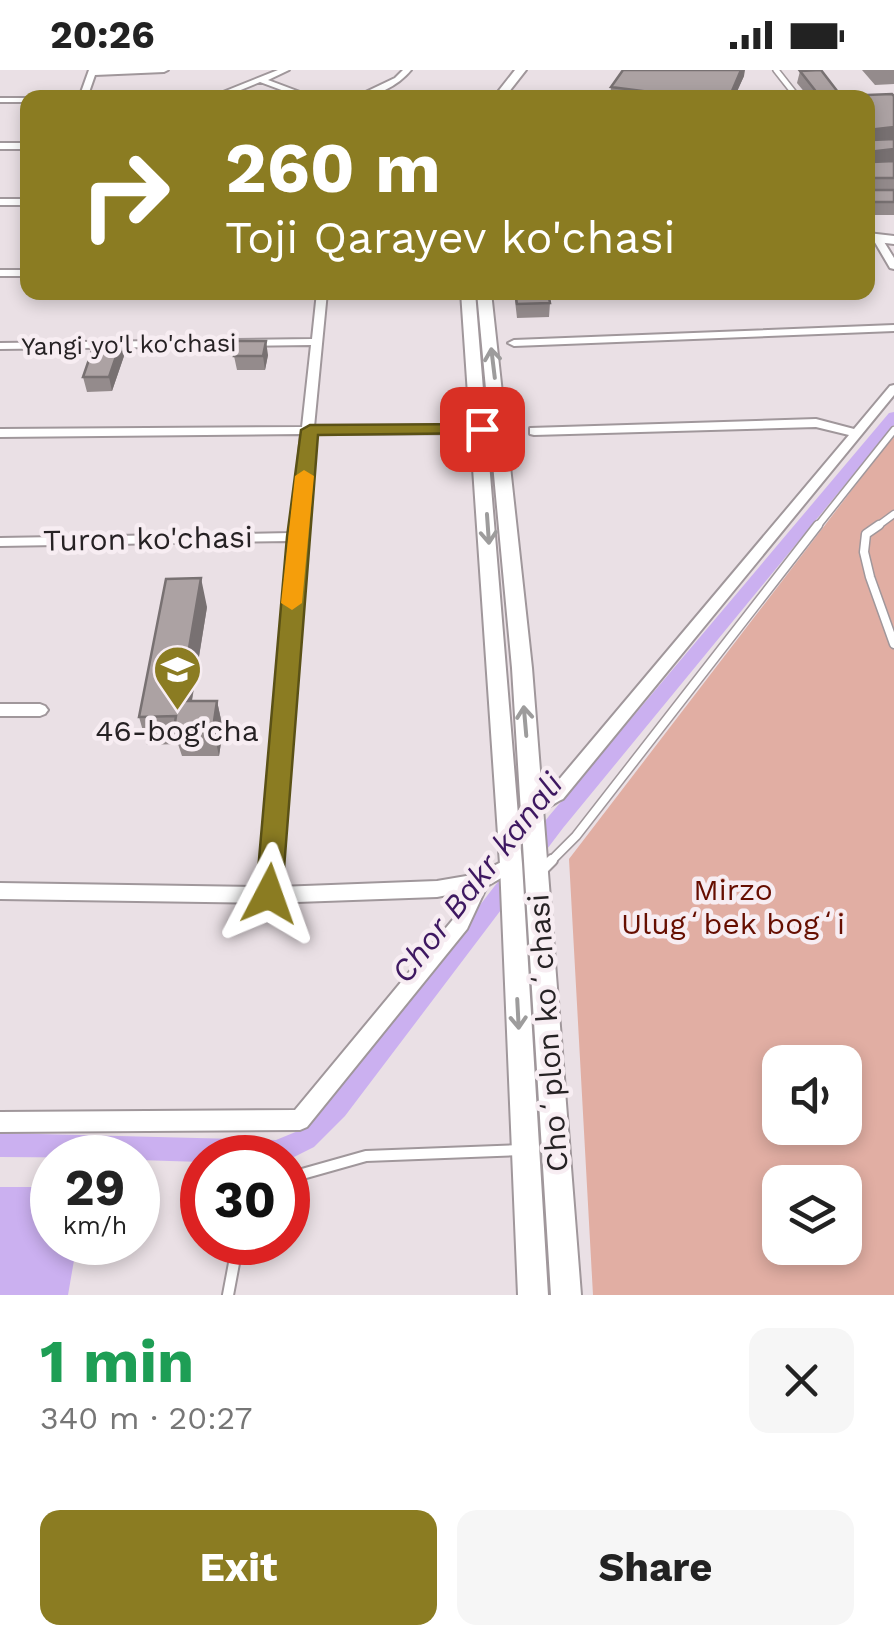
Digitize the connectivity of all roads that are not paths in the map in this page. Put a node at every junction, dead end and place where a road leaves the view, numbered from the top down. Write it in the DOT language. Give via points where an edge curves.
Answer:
graph roads {
  1 [pos="164,70"];
  2 [pos="285,70"];
  3 [pos="407,70"];
  4 [pos="520,70"];
  5 [pos="532,70"];
  6 [pos="776,70"];
  7 [pos="93,72"];
  8 [pos="263,75"];
  9 [pos="230,90"];
  10 [pos="295,90"];
  11 [pos="375,90"];
  12 [pos="504,90"];
  13 [pos="516,90"];
  14 [pos="792,90"];
  15 [pos="894,240"];
  16 [pos="876,242"];
  17 [pos="894,266"];
  18 [pos="321,300"];
  19 [pos="469,300"];
  20 [pos="485,300"];
  21 [pos="894,328"];
  22 [pos="317,342"];
  23 [pos="514,342"];
  24 [pos="0,346"];
  25 [pos="894,388"];
  26 [pos="482,429"];
  27 [pos="310,430"];
  28 [pos="894,430"];
  29 [pos="534,431"];
  30 [pos="0,433"];
  31 [pos="856,433"];
  32 [pos="894,514"];
  33 [pos="297,537"];
  34 [pos="0,542"];
  35 [pos="894,644"];
  36 [pos="0,710"];
  37 [pos="40,710"];
  38 [pos="533,813"];
  39 [pos="524,866"];
  40 [pos="481,881"];
  41 [pos="0,892"];
  42 [pos="269,894"];
  43 [pos="0,1122"];
  44 [pos="525,1150"];
  45 [pos="310,1172"];
  46 [pos="234,1265"];
  47 [pos="228,1295"];
  48 [pos="533,1295"];
  49 [pos="566,1295"];
  1 -- 7 [label="street"];
  2 -- 8 [label="street"];
  3 -- 11 [label="street"];
  4 -- 12 [label="main road"];
  5 -- 13 [label="main road"];
  6 -- 14 [label="lane"];
  8 -- 9 [label="street"];
  8 -- 10 [label="street"];
  15 -- 16 [label="main road"];
  16 -- 17 [label="street"];
  18 -- 22 [label="street"];
  19 -- 26 [label="main road, Choʻplon koʻchasi"];
  38 -- 20 [label="main road, Choʻplon koʻchasi, one-way"];
  21 -- 23 [label="street"];
  22 -- 24 [label="street, Yangi yo'l ko'chasi"];
  22 -- 27 [label="street"];
  25 -- 31 [label="street"];
  26 -- 27 [label="street"];
  26 -- 39 [label="main road, Choʻplon koʻchasi, one-way"];
  27 -- 30 [label="street"];
  27 -- 33 [label="street"];
  28 -- 39 [label="lane" via="576,836"];
  29 -- 31 [label="street" via="816,423"];
  31 -- 38 [label="street" via="556,794"];
  32 -- 35 [label="lane" via="866,534 864,552"];
  33 -- 34 [label="street, Turon ko'chasi"];
  33 -- 42 [label="street"];
  36 -- 37 [label="street"];
  38 -- 39 [label="main road, Choʻplon koʻchasi"];
  39 -- 40 [label="street"];
  39 -- 44 [label="main road, Choʻplon koʻchasi, one-way" via="513,916"];
  39 -- 49 [label="main road, Choʻplon koʻchasi"];
  40 -- 42 [label="street" via="437,889"];
  40 -- 43 [label="street" via="461,923 300,1120"];
  41 -- 42 [label="street"];
  44 -- 45 [label="lane" via="366,1156"];
  44 -- 48 [label="main road, Choʻplon koʻchasi"];
  46 -- 47 [label="lane"];
}
